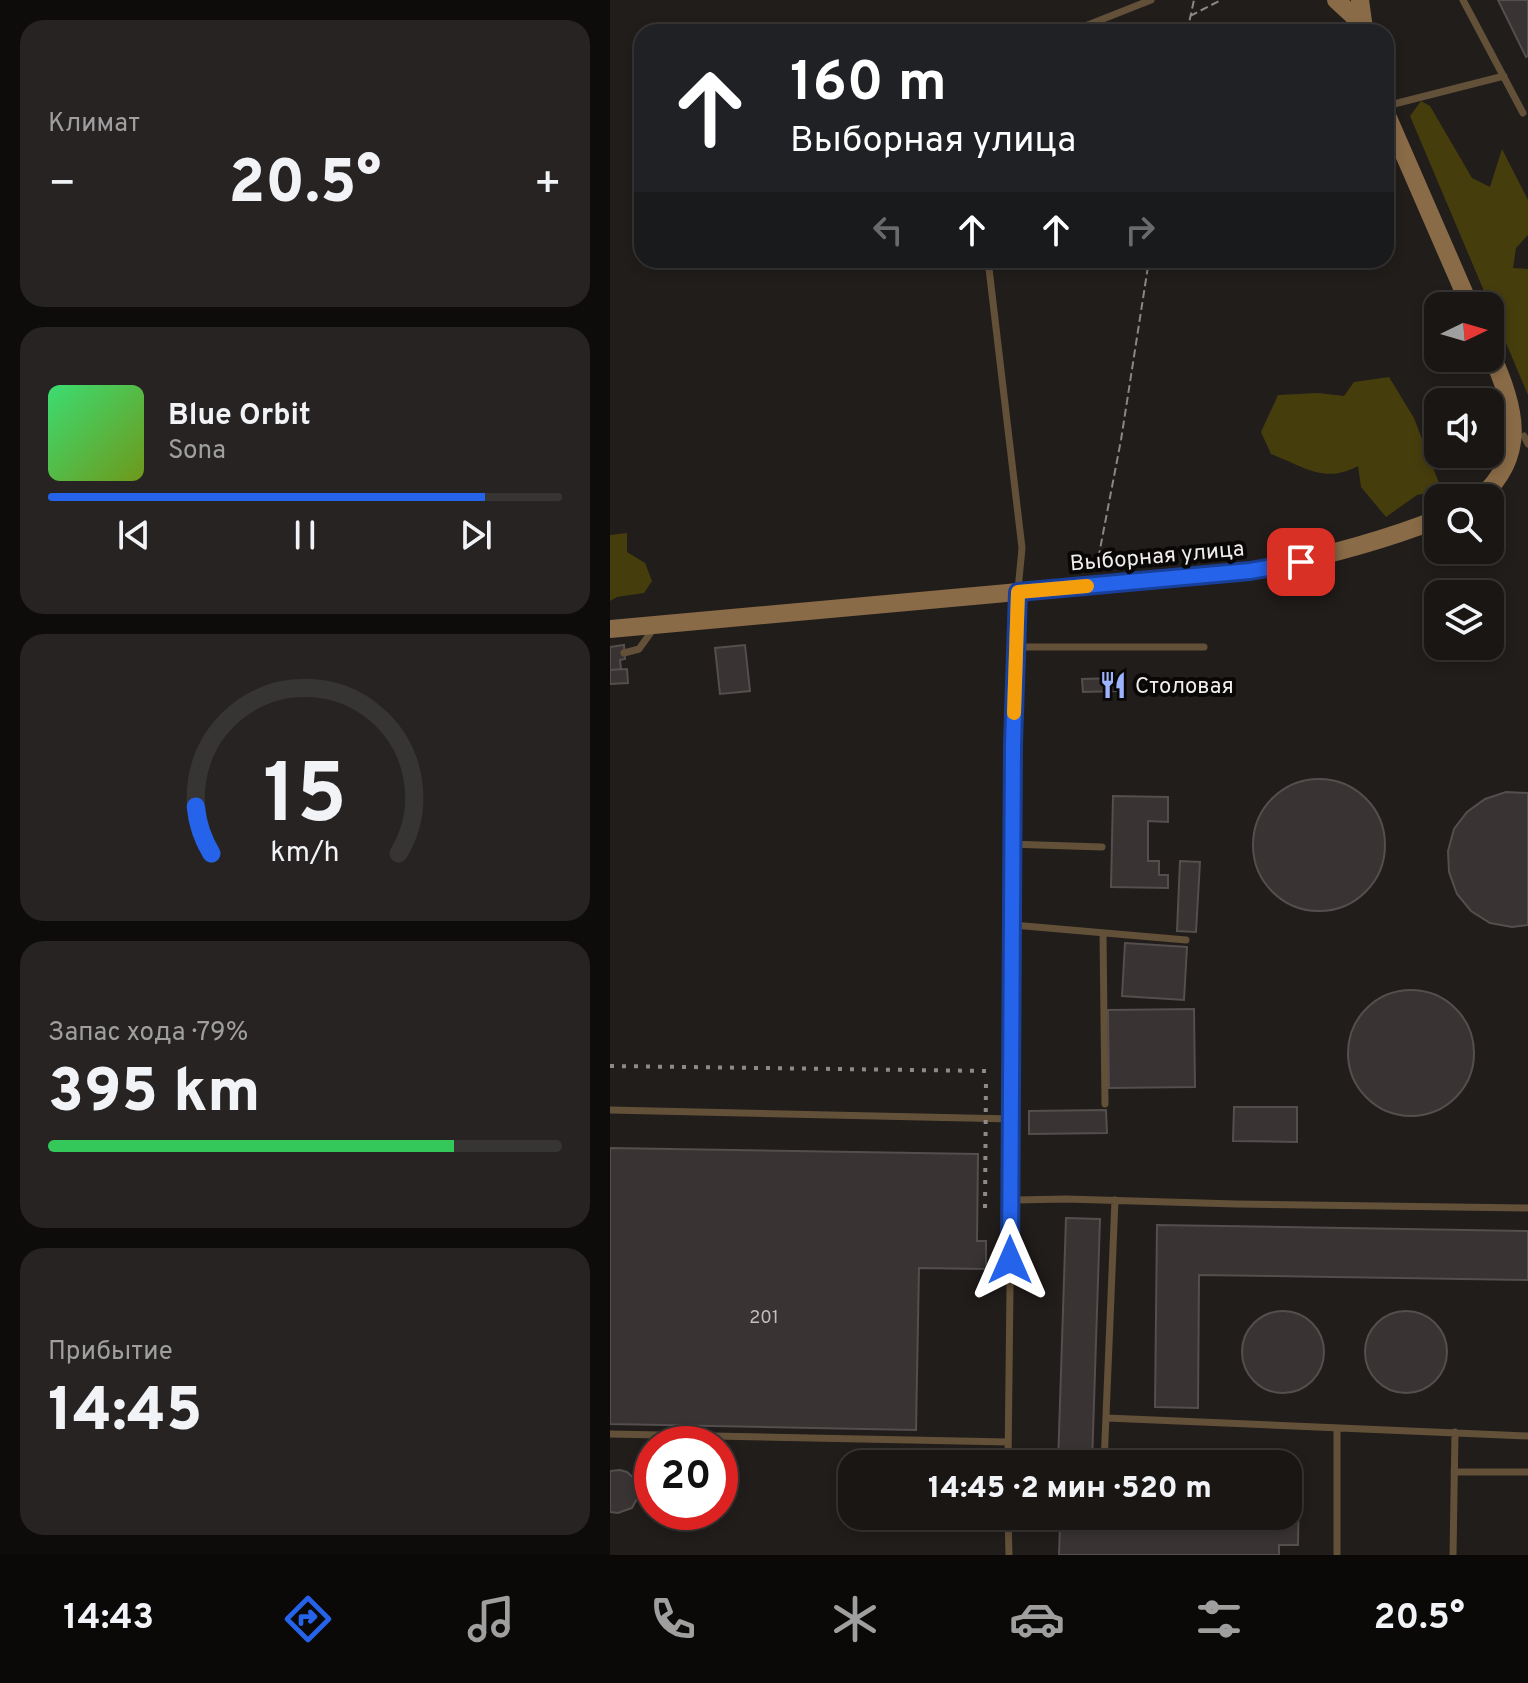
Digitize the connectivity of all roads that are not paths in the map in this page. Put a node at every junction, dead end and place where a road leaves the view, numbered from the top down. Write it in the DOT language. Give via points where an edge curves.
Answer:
graph roads {
  1 [pos="1151,0"];
  2 [pos="1336,0"];
  3 [pos="1360,0"];
  4 [pos="1463,0"];
  5 [pos="1090,24"];
  6 [pos="1359,24"];
  7 [pos="1363,24"];
  8 [pos="1504,76"];
  9 [pos="1394,104"];
  10 [pos="1523,113"];
  11 [pos="1394,131"];
  12 [pos="989,268"];
  13 [pos="1464,292"];
  14 [pos="1498,372"];
  15 [pos="1526,440"];
  16 [pos="1499,484"];
  17 [pos="1424,525"];
  18 [pos="1018,592"];
  19 [pos="658,623"];
  20 [pos="610,629"];
  21 [pos="1016,647"];
  22 [pos="1204,647"];
  23 [pos="624,653"];
  24 [pos="1012,844"];
  25 [pos="1102,847"];
  26 [pos="1012,925"];
  27 [pos="1103,934"];
  28 [pos="1186,940"];
  29 [pos="1012,970"];
  30 [pos="1105,1104"];
  31 [pos="610,1110"];
  32 [pos="1012,1119"];
  33 [pos="1011,1200"];
  34 [pos="1115,1200"];
  35 [pos="1528,1208"];
  36 [pos="1107,1418"];
  37 [pos="1337,1428"];
  38 [pos="1455,1432"];
  39 [pos="610,1434"];
  40 [pos="1528,1436"];
  41 [pos="1008,1442"];
  42 [pos="1008,1450"];
  43 [pos="1105,1450"];
  44 [pos="1454,1472"];
  45 [pos="1528,1472"];
  46 [pos="1008,1530"];
  47 [pos="1009,1555"];
  48 [pos="1337,1555"];
  49 [pos="1453,1555"];
  1 -- 5 [label="lane"];
  2 -- 6 [label="main road"];
  3 -- 7 [label="main road"];
  4 -- 8 [label="lane"];
  8 -- 9 [label="lane"];
  8 -- 10 [label="lane"];
  11 -- 13 [label="main road"];
  12 -- 18 [label="lane" via="1022,548"];
  14 -- 15 [label="main road"];
  15 -- 16 [label="main road" via="1516,465"];
  17 -- 18 [label="main road, Выборная улица" via="1301,562 1250,571"];
  18 -- 19 [label="main road, Выборная улица"];
  18 -- 21 [label="street"];
  19 -- 20 [label="main road, Выборная улица"];
  19 -- 23 [label="lane" via="639,649"];
  21 -- 22 [label="lane"];
  21 -- 24 [label="street"];
  24 -- 25 [label="lane"];
  24 -- 26 [label="street"];
  26 -- 27 [label="lane"];
  26 -- 29 [label="street"];
  27 -- 28 [label="lane"];
  27 -- 30 [label="lane"];
  29 -- 32 [label="lane"];
  31 -- 32 [label="lane"];
  32 -- 33 [label="lane"];
  33 -- 34 [label="lane"];
  33 -- 41 [label="lane"];
  34 -- 35 [label="lane"];
  34 -- 36 [label="lane"];
  36 -- 37 [label="lane"];
  36 -- 43 [label="lane"];
  37 -- 38 [label="lane"];
  37 -- 48 [label="lane"];
  38 -- 40 [label="lane"];
  38 -- 44 [label="lane"];
  39 -- 41 [label="lane"];
  41 -- 42 [label="lane"];
  44 -- 45 [label="lane"];
  44 -- 49 [label="lane"];
  46 -- 47 [label="lane"];
}
